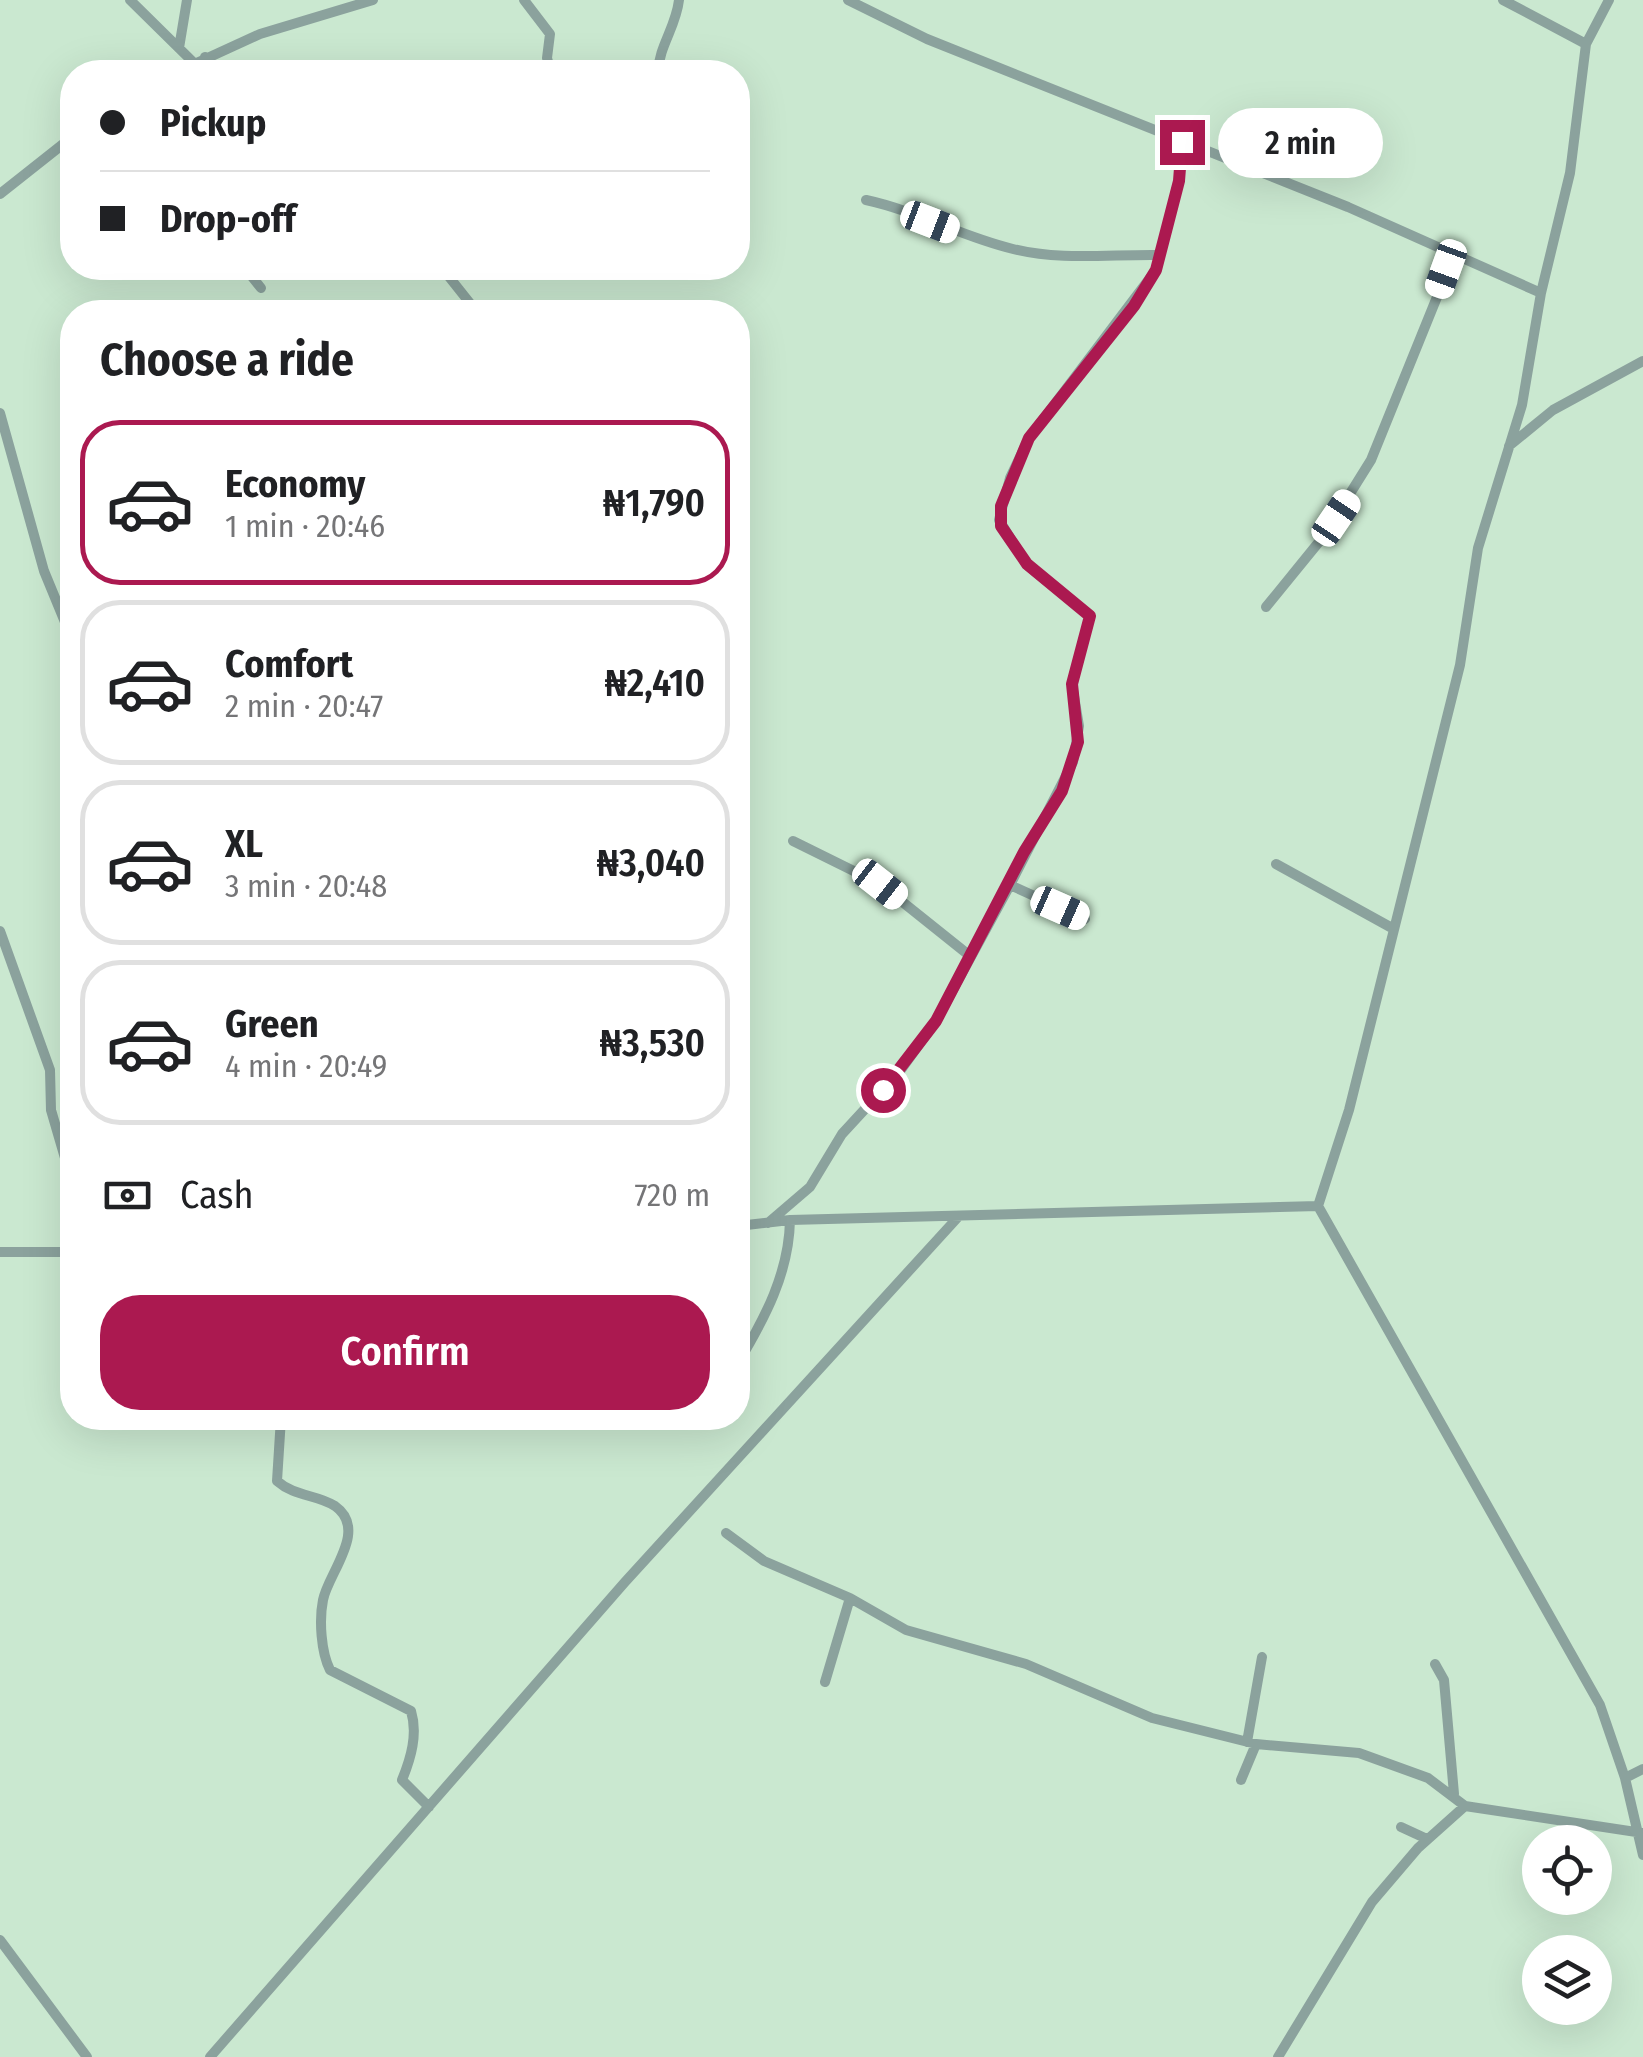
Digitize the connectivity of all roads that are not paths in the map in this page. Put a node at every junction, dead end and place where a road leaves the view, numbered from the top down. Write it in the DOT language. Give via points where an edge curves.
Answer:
graph roads {
  1 [pos="130,0"];
  2 [pos="187,0"];
  3 [pos="373,0"];
  4 [pos="524,0"];
  5 [pos="679,0"];
  6 [pos="848,0"];
  7 [pos="1503,0"];
  8 [pos="1610,0"];
  9 [pos="1586,44"];
  10 [pos="179,48"];
  11 [pos="205,57"];
  12 [pos="191,60"];
  13 [pos="198,60"];
  14 [pos="208,60"];
  15 [pos="547,60"];
  16 [pos="659,60"];
  17 [pos="1182,142"];
  18 [pos="60,146"];
  19 [pos="0,194"];
  20 [pos="866,200"];
  21 [pos="1160,255"];
  22 [pos="1454,255"];
  23 [pos="255,280"];
  24 [pos="452,280"];
  25 [pos="261,288"];
  26 [pos="1541,292"];
  27 [pos="467,300"];
  28 [pos="1643,361"];
  29 [pos="0,412"];
  30 [pos="1508,447"];
  31 [pos="1266,607"];
  32 [pos="60,610"];
  33 [pos="793,841"];
  34 [pos="1276,864"];
  35 [pos="1010,885"];
  36 [pos="1086,919"];
  37 [pos="1392,928"];
  38 [pos="0,931"];
  39 [pos="970,956"];
  40 [pos="60,1139"];
  41 [pos="1318,1206"];
  42 [pos="959,1216"];
  43 [pos="790,1220"];
  44 [pos="767,1225"];
  45 [pos="750,1226"];
  46 [pos="0,1252"];
  47 [pos="60,1252"];
  48 [pos="750,1343"];
  49 [pos="280,1430"];
  50 [pos="726,1534"];
  51 [pos="850,1598"];
  52 [pos="1262,1657"];
  53 [pos="1435,1664"];
  54 [pos="826,1682"];
  55 [pos="1252,1743"];
  56 [pos="1643,1769"];
  57 [pos="1624,1778"];
  58 [pos="1240,1780"];
  59 [pos="1454,1794"];
  60 [pos="1465,1806"];
  61 [pos="429,1807"];
  62 [pos="1401,1827"];
  63 [pos="1639,1832"];
  64 [pos="1427,1839"];
  65 [pos="1643,1855"];
  66 [pos="0,1940"];
  67 [pos="87,2057"];
  68 [pos="210,2057"];
  69 [pos="1278,2057"];
  1 -- 10 [label="street"];
  2 -- 10 [label="street"];
  3 -- 11 [label="street"];
  4 -- 15 [label="street" via="550,34"];
  5 -- 16 [label="street"];
  6 -- 17 [label="street"];
  7 -- 9 [label="street"];
  8 -- 9 [label="street"];
  9 -- 26 [label="street" via="1570,173"];
  10 -- 12 [label="street"];
  11 -- 13 [label="street"];
  11 -- 14 [label="street"];
  17 -- 21 [label="street"];
  17 -- 22 [label="street"];
  18 -- 19 [label="street"];
  20 -- 21 [label="street" via="1017,250"];
  21 -- 35 [label="street" via="1134,306 1029,438 1001,506 1001,526 1027,564 1090,616 1072,684 1078,726 1072,762"];
  22 -- 26 [label="street"];
  22 -- 31 [label="street" via="1371,460 1323,536"];
  23 -- 25 [label="street"];
  24 -- 27 [label="street"];
  26 -- 30 [label="street"];
  28 -- 30 [label="street" via="1554,410"];
  29 -- 32 [label="street"];
  30 -- 37 [label="street" via="1478,548 1460,666"];
  33 -- 39 [label="street" via="866,874"];
  34 -- 37 [label="street"];
  35 -- 36 [label="street"];
  35 -- 39 [label="street"];
  37 -- 41 [label="street" via="1350,1110"];
  38 -- 40 [label="street" via="50,1070"];
  39 -- 44 [label="street" via="936,1021 900,1070 842,1134 810,1187"];
  41 -- 42 [label="street"];
  41 -- 57 [label="street" via="1600,1705"];
  42 -- 43 [label="street"];
  42 -- 61 [label="street"];
  43 -- 44 [label="street"];
  43 -- 48 [label="street" via="789,1256"];
  44 -- 45 [label="street"];
  46 -- 47 [label="street"];
  49 -- 61 [label="street" via="277,1482 336,1506 347,1522 348,1542 322,1604 325,1659 330,1670 412,1711 410,1760 402,1780"];
  50 -- 51 [label="street" via="764,1561"];
  51 -- 54 [label="street"];
  51 -- 55 [label="street" via="906,1630 1026,1664 1152,1718"];
  52 -- 55 [label="street"];
  53 -- 59 [label="street" via="1444,1680"];
  55 -- 58 [label="street"];
  55 -- 59 [label="street" via="1360,1752"];
  56 -- 57 [label="street"];
  57 -- 63 [label="street"];
  59 -- 60 [label="street"];
  60 -- 63 [label="street"];
  60 -- 64 [label="street"];
  61 -- 68 [label="street"];
  62 -- 64 [label="street"];
  63 -- 65 [label="street"];
  64 -- 69 [label="street" via="1372,1902"];
  66 -- 67 [label="street"];
}
